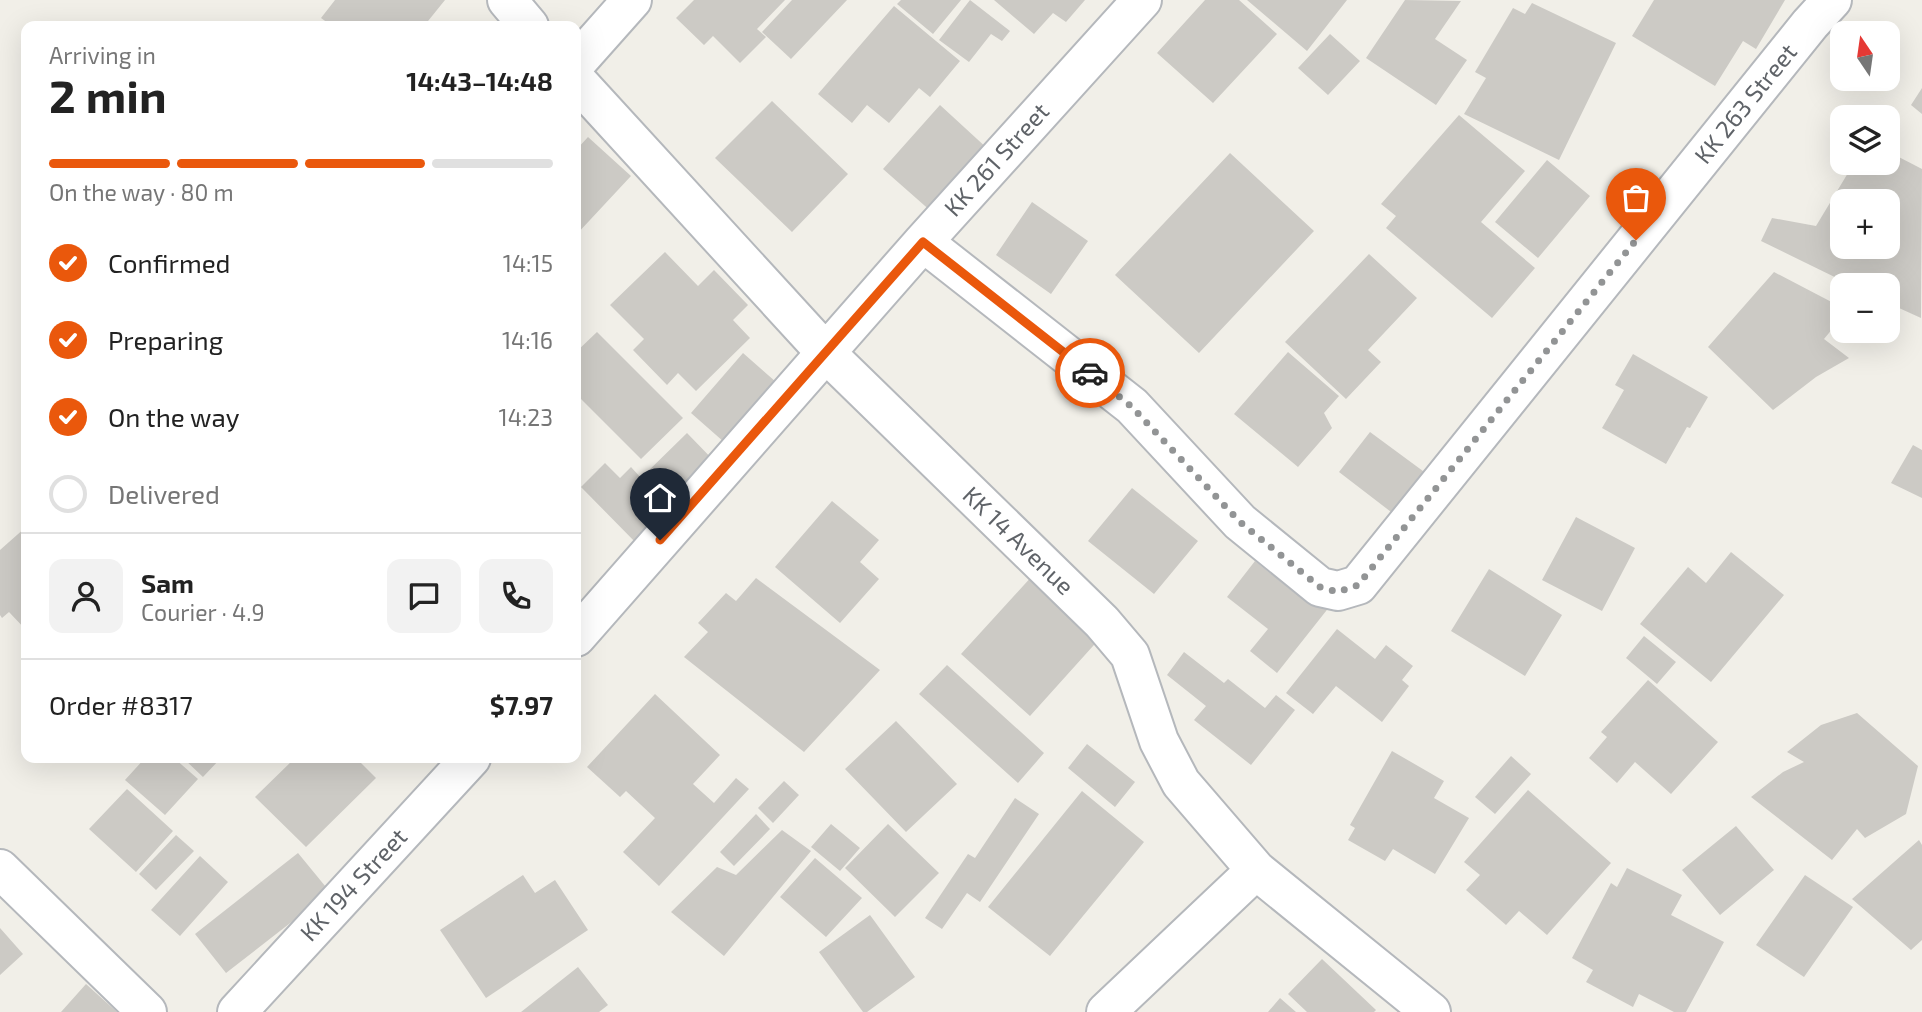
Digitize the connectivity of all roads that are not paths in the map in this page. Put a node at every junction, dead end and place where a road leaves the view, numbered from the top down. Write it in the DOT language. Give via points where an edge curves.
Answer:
graph roads {
  1 [pos="507,0"];
  2 [pos="632,0"];
  3 [pos="1142,0"];
  4 [pos="1832,0"];
  5 [pos="525,21"];
  6 [pos="581,57"];
  7 [pos="581,85"];
  8 [pos="923,242"];
  9 [pos="827,354"];
  10 [pos="581,631"];
  11 [pos="466,763"];
  12 [pos="0,869"];
  13 [pos="1256,870"];
  14 [pos="147,1012"];
  15 [pos="237,1012"];
  16 [pos="1106,1012"];
  17 [pos="1431,1012"];
  1 -- 5 [label="street"];
  2 -- 6 [label="street"];
  3 -- 8 [label="street, KK 261 Street"];
  4 -- 8 [label="street, KK 263 Street" via="1358,585 1338,592 1320,587 1240,522 1132,407"];
  7 -- 9 [label="street, KK 14 Avenue"];
  8 -- 9 [label="street, KK 261 Street"];
  9 -- 10 [label="street"];
  9 -- 13 [label="street, KK 14 Avenue" via="1102,622 1130,655 1158,741 1181,782"];
  11 -- 15 [label="street, KK 194 Street"];
  12 -- 14 [label="street"];
  13 -- 16 [label="street"];
  13 -- 17 [label="street, KK 14 Avenue"];
}
